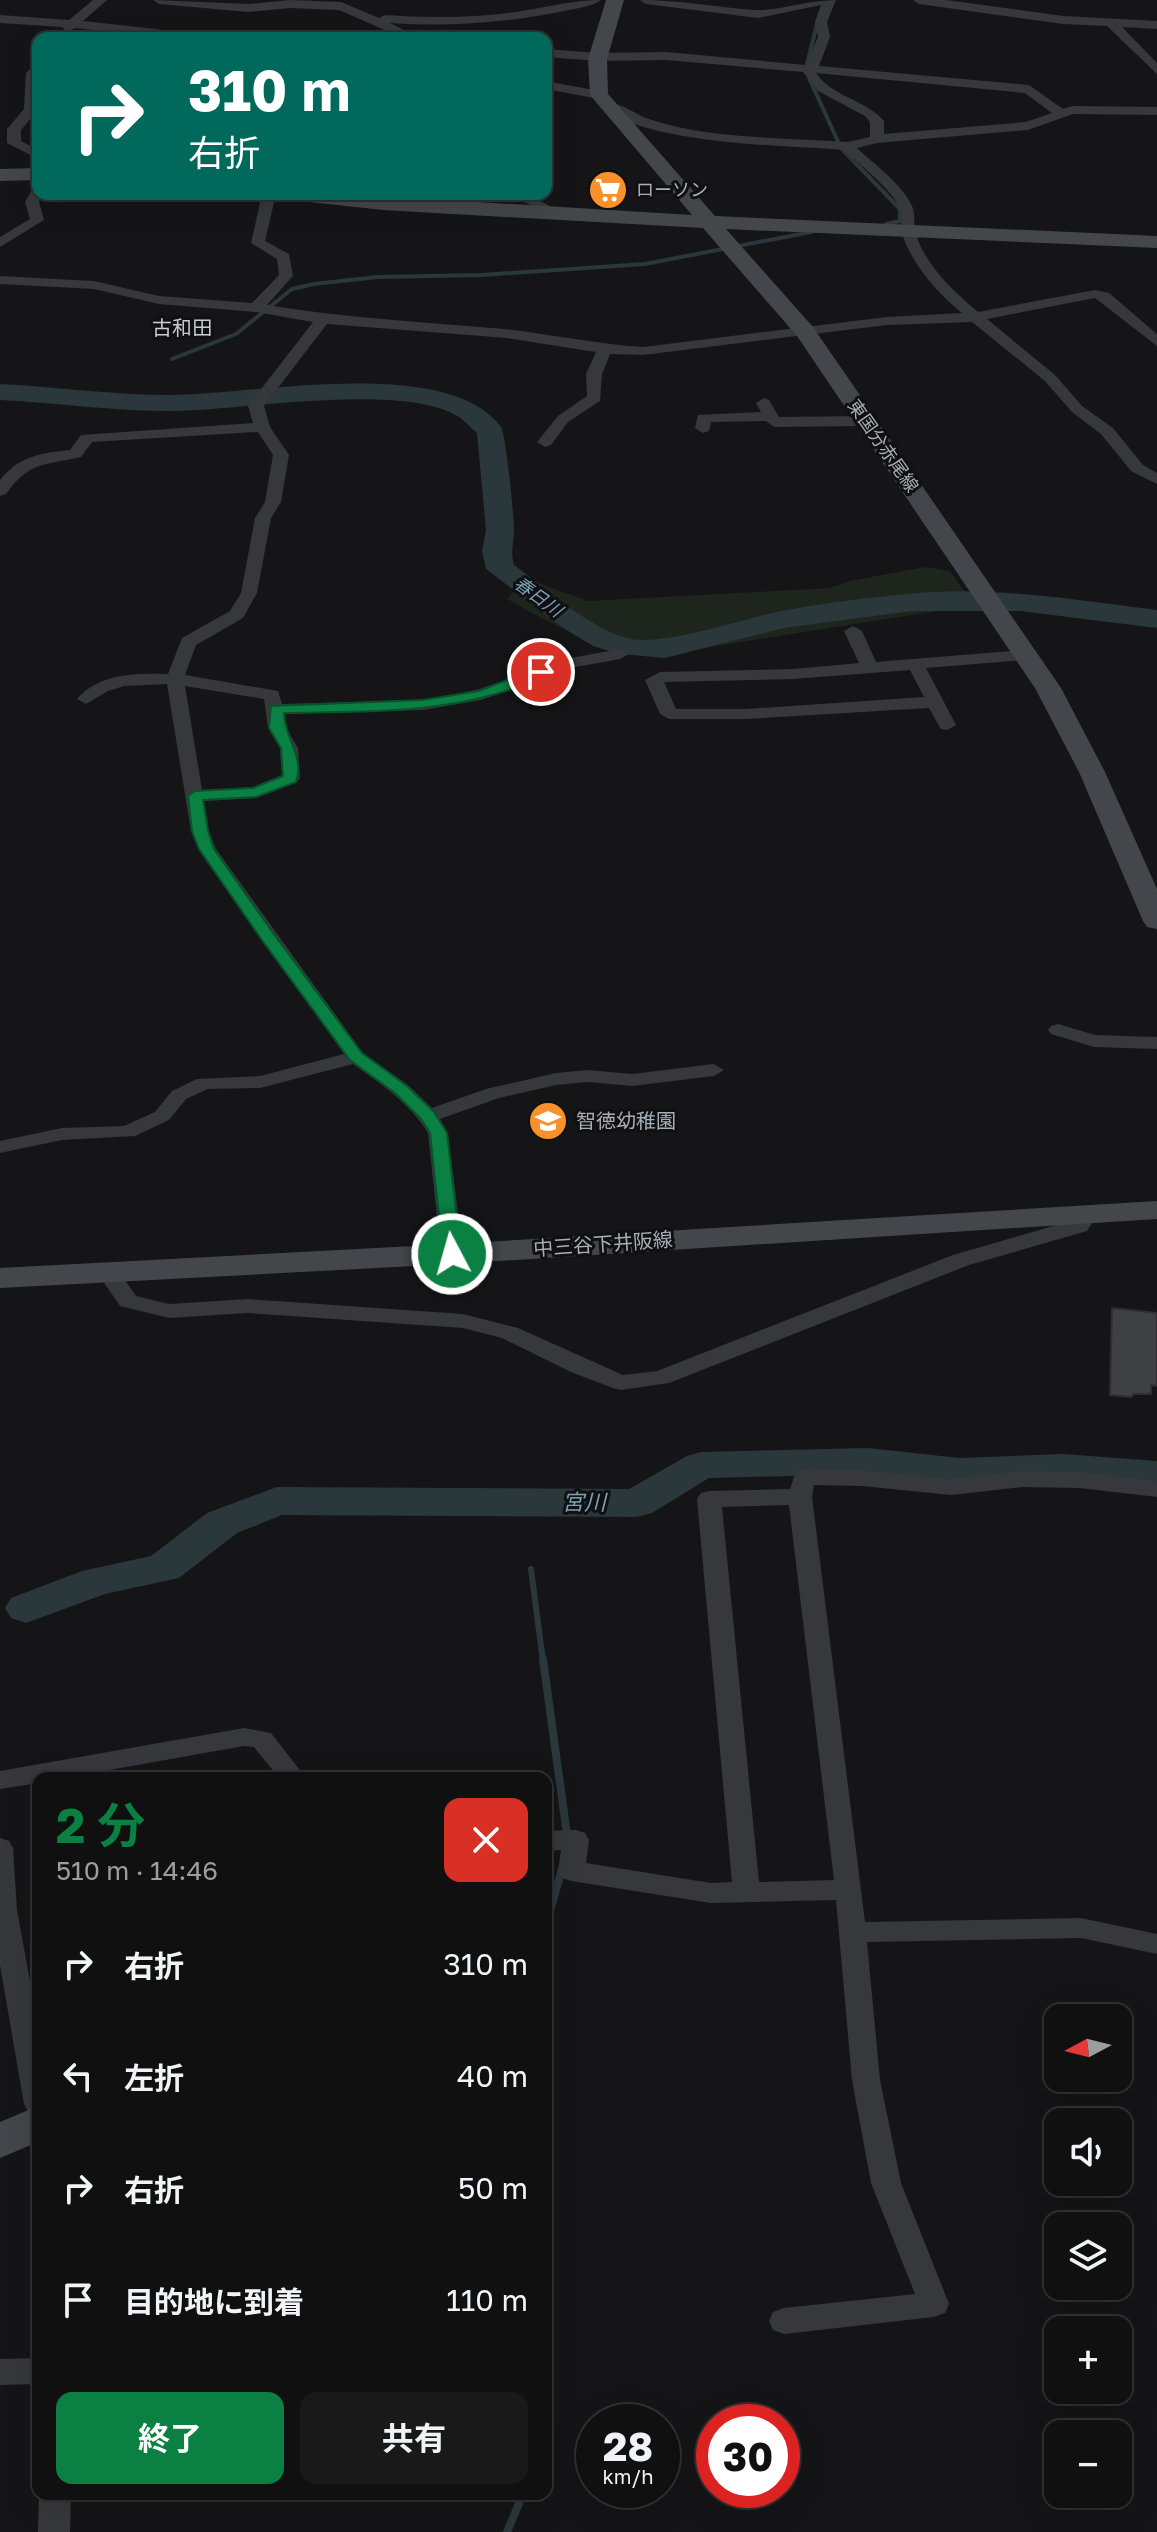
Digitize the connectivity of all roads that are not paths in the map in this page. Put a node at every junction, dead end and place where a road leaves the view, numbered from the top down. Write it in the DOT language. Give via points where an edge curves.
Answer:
graph roads {
  1 [pos="101,0"];
  2 [pos="159,0"];
  3 [pos="595,0"];
  4 [pos="615,0"];
  5 [pos="646,0"];
  6 [pos="829,0"];
  7 [pos="919,0"];
  8 [pos="231,7"];
  9 [pos="372,17"];
  10 [pos="0,19"];
  11 [pos="1111,23"];
  12 [pos="70,24"];
  13 [pos="1157,25"];
  14 [pos="63,32"];
  15 [pos="204,32"];
  16 [pos="401,32"];
  17 [pos="552,53"];
  18 [pos="598,57"];
  19 [pos="810,69"];
  20 [pos="1157,70"];
  21 [pos="32,73"];
  22 [pos="552,87"];
  23 [pos="604,100"];
  24 [pos="1157,111"];
  25 [pos="1059,112"];
  26 [pos="32,116"];
  27 [pos="22,117"];
  28 [pos="0,119"];
  29 [pos="877,139"];
  30 [pos="848,146"];
  31 [pos="32,152"];
  32 [pos="32,174"];
  33 [pos="0,175"];
  34 [pos="33,200"];
  35 [pos="268,200"];
  36 [pos="360,200"];
  37 [pos="435,200"];
  38 [pos="529,200"];
  39 [pos="463,209"];
  40 [pos="560,215"];
  41 [pos="709,221"];
  42 [pos="908,231"];
  43 [pos="1157,242"];
  44 [pos="0,243"];
  45 [pos="0,280"];
  46 [pos="256,308"];
  47 [pos="976,317"];
  48 [pos="323,319"];
  49 [pos="805,332"];
  50 [pos="1157,342"];
  51 [pos="605,349"];
  52 [pos="699,400"];
  53 [pos="865,421"];
  54 [pos="262,427"];
  55 [pos="545,442"];
  56 [pos="1157,479"];
  57 [pos="0,491"];
  58 [pos="853,631"];
  59 [pos="620,654"];
  60 [pos="1025,655"];
  61 [pos="915,663"];
  62 [pos="869,666"];
  63 [pos="175,678"];
  64 [pos="86,699"];
  65 [pos="935,702"];
  66 [pos="276,709"];
  67 [pos="947,725"];
  68 [pos="195,796"];
  69 [pos="1157,919"];
  70 [pos="1058,1030"];
  71 [pos="1157,1043"];
  72 [pos="356,1057"];
  73 [pos="714,1070"];
  74 [pos="428,1116"];
  75 [pos="0,1147"];
  76 [pos="1157,1210"];
  77 [pos="1087,1214"];
  78 [pos="452,1254"];
  79 [pos="107,1271"];
  80 [pos="0,1278"];
  81 [pos="1157,1489"];
  82 [pos="800,1497"];
  83 [pos="45,1772"];
  84 [pos="288,1772"];
  85 [pos="32,1774"];
  86 [pos="0,1780"];
  87 [pos="552,1841"];
  88 [pos="0,1848"];
  89 [pos="849,1890"];
  90 [pos="746,1891"];
  91 [pos="853,1932"];
  92 [pos="1157,1944"];
  93 [pos="32,2070"];
  94 [pos="32,2126"];
  95 [pos="0,2141"];
  96 [pos="784,2321"];
  97 [pos="32,2371"];
  98 [pos="0,2372"];
  99 [pos="55,2500"];
  100 [pos="54,2532"];
  1 -- 12 [label="street"];
  2 -- 8 [label="street"];
  3 -- 9 [label="street" via="533,16 482,21 440,24"];
  4 -- 18 [label="street"];
  5 -- 6 [label="street" via="758,14"];
  6 -- 19 [label="street" via="821,22 824,37"];
  7 -- 11 [label="street"];
  8 -- 9 [label="street" via="341,6"];
  8 -- 15 [label="street"];
  9 -- 16 [label="street"];
  10 -- 12 [label="street"];
  11 -- 13 [label="street"];
  11 -- 20 [label="street"];
  12 -- 14 [label="street"];
  12 -- 15 [label="street"];
  17 -- 18 [label="street"];
  18 -- 19 [label="street" via="666,56"];
  18 -- 23 [label="street" via="594,78"];
  19 -- 25 [label="street" via="1029,89"];
  19 -- 29 [label="street" via="819,85 872,114"];
  21 -- 27 [label="street" via="31,110"];
  22 -- 23 [label="street"];
  23 -- 30 [label="street" via="642,121 696,134"];
  23 -- 41 [label="street, 東国分赤尾線"];
  24 -- 25 [label="street"];
  25 -- 29 [label="street" via="1028,126"];
  26 -- 27 [label="street"];
  27 -- 28 [label="street"];
  27 -- 31 [label="street" via="14,129 14,143"];
  29 -- 30 [label="street"];
  30 -- 42 [label="street" via="899,196 907,209"];
  32 -- 33 [label="street"];
  34 -- 44 [label="street" via="37,220"];
  35 -- 46 [label="street" via="258,243 284,257 286,276"];
  36 -- 39 [label="street"];
  37 -- 39 [label="street"];
  38 -- 40 [label="street"];
  39 -- 40 [label="street"];
  40 -- 41 [label="street"];
  41 -- 42 [label="street"];
  41 -- 49 [label="street, 東国分赤尾線"];
  42 -- 43 [label="street"];
  42 -- 47 [label="street" via="939,282"];
  45 -- 46 [label="street" via="94,285 159,300"];
  46 -- 48 [label="street"];
  47 -- 49 [label="street"];
  47 -- 50 [label="street" via="1095,294"];
  47 -- 56 [label="street" via="1107,431 1137,468"];
  48 -- 51 [label="street" via="507,334"];
  48 -- 54 [label="street" via="256,406"];
  49 -- 51 [label="street" via="657,350"];
  49 -- 53 [label="street, 東国分赤尾線"];
  51 -- 55 [label="street" via="594,374 595,398 563,419"];
  52 -- 53 [label="street" via="703,423 767,410 774,422"];
  53 -- 60 [label="street, 東国分赤尾線"];
  54 -- 57 [label="street" via="87,438 75,454 25,461"];
  54 -- 63 [label="street" via="281,455 249,593 237,614 188,642"];
  58 -- 62 [label="street"];
  59 -- 66 [label="street" via="566,664 509,687 447,701"];
  60 -- 61 [label="street"];
  60 -- 69 [label="street, 東国分赤尾線" via="1092,772"];
  61 -- 62 [label="street"];
  61 -- 65 [label="street"];
  62 -- 65 [label="street" via="654,680 669,714"];
  63 -- 64 [label="street" via="132,679 94,690"];
  63 -- 66 [label="street" via="272,695"];
  63 -- 68 [label="street"];
  65 -- 67 [label="street"];
  66 -- 68 [label="street" via="277,728 289,748 291,778 256,792"];
  68 -- 72 [label="street" via="207,849"];
  70 -- 71 [label="street" via="1094,1041"];
  72 -- 74 [label="street"];
  72 -- 75 [label="street" via="260,1082 204,1083 179,1095 162,1116 128,1132 62,1134"];
  73 -- 74 [label="street" via="632,1080 556,1079 493,1093"];
  74 -- 78 [label="street" via="438,1133"];
  76 -- 77 [label="street, 中三谷下井阪線"];
  77 -- 78 [label="street, 中三谷下井阪線"];
  77 -- 79 [label="street" via="1079,1226 961,1260 661,1378 621,1383 510,1333 463,1321 248,1306 169,1311 128,1301"];
  78 -- 79 [label="street, 中三谷下井阪線"];
  79 -- 80 [label="street, 中三谷下井阪線"];
  81 -- 82 [label="street" via="1080,1480 1022,1479 951,1487 804,1477"];
  82 -- 89 [label="street"];
  82 -- 90 [label="street" via="709,1499"];
  83 -- 84 [label="street" via="244,1737 262,1739"];
  85 -- 86 [label="street"];
  87 -- 90 [label="street" via="576,1840 571,1871 711,1893"];
  88 -- 93 [label="street" via="4,1910"];
  89 -- 90 [label="street"];
  89 -- 91 [label="street"];
  91 -- 92 [label="street" via="1081,1928"];
  91 -- 96 [label="street" via="866,2080 886,2183 934,2304"];
  94 -- 95 [label="street"];
  97 -- 98 [label="street"];
  99 -- 100 [label="street"];
}
